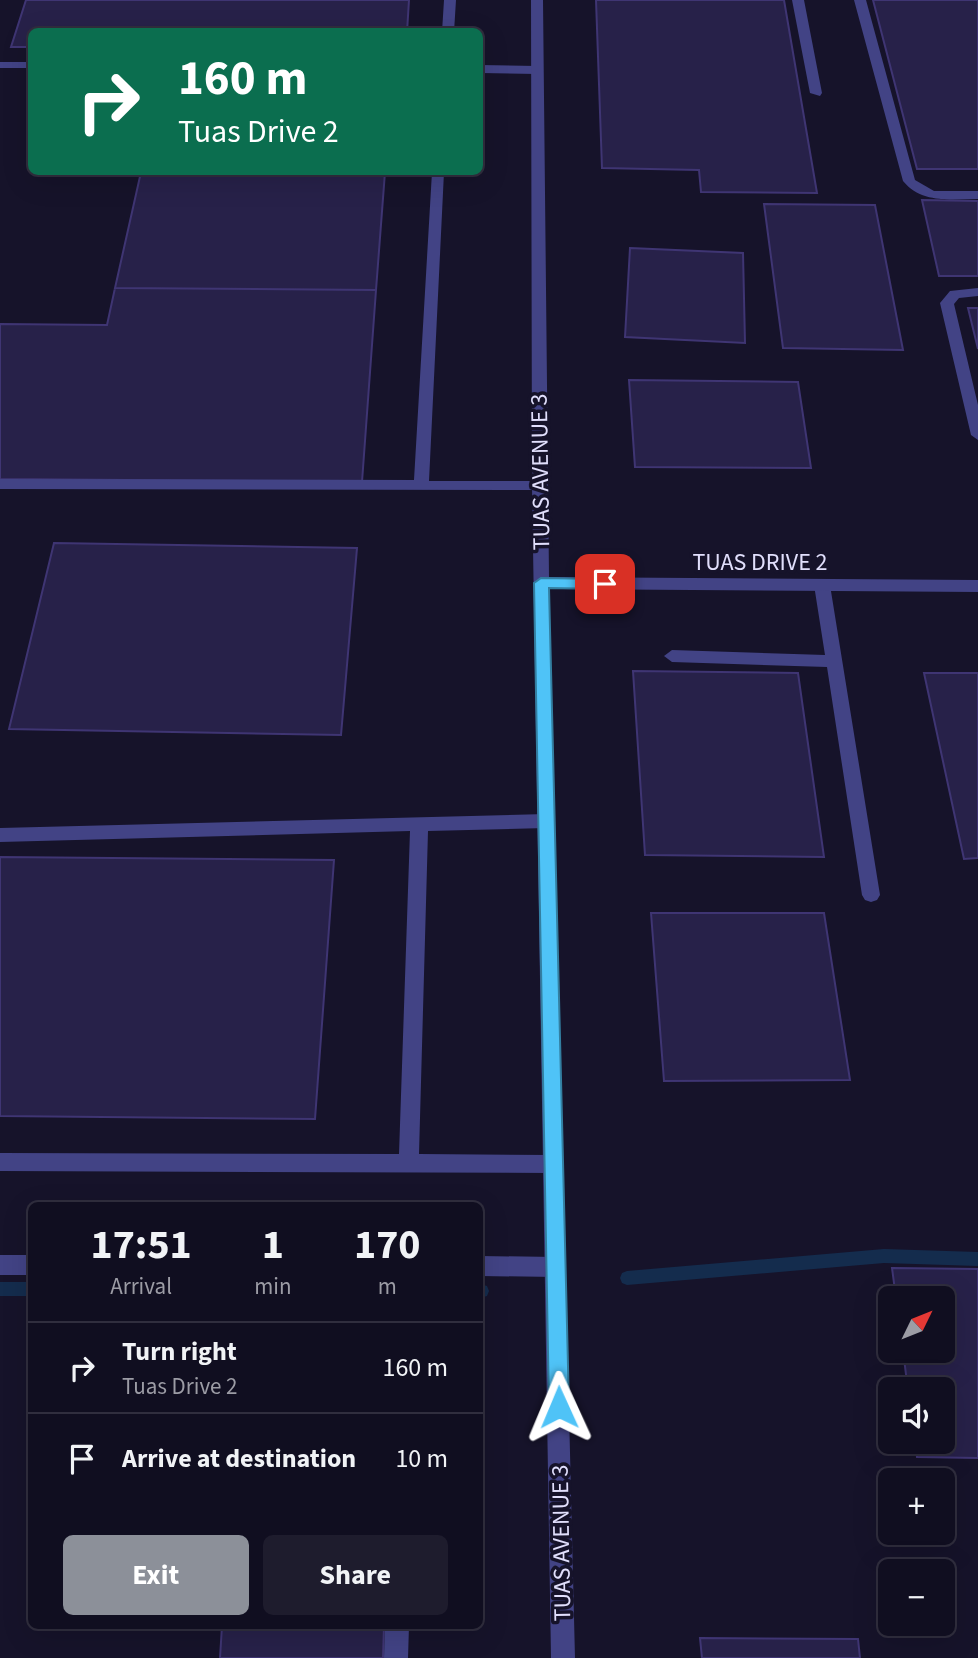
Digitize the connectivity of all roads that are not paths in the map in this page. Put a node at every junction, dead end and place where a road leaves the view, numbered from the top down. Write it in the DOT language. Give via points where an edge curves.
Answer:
graph roads {
  1 [pos="450,0"];
  2 [pos="537,0"];
  3 [pos="798,0"];
  4 [pos="860,0"];
  5 [pos="448,28"];
  6 [pos="0,65"];
  7 [pos="28,65"];
  8 [pos="483,69"];
  9 [pos="537,70"];
  10 [pos="816,93"];
  11 [pos="438,175"];
  12 [pos="978,195"];
  13 [pos="978,292"];
  14 [pos="978,435"];
  15 [pos="0,485"];
  16 [pos="421,485"];
  17 [pos="539,485"];
  18 [pos="541,583"];
  19 [pos="822,585"];
  20 [pos="978,586"];
  21 [pos="672,656"];
  22 [pos="834,661"];
  23 [pos="546,821"];
  24 [pos="419,824"];
  25 [pos="0,835"];
  26 [pos="871,895"];
  27 [pos="0,1162"];
  28 [pos="409,1164"];
  29 [pos="553,1164"];
  30 [pos="0,1265"];
  31 [pos="28,1265"];
  32 [pos="483,1266"];
  33 [pos="556,1267"];
  34 [pos="397,1629"];
  35 [pos="396,1658"];
  36 [pos="563,1658"];
  1 -- 5 [label="street"];
  2 -- 9 [label="street, TUAS AVENUE 3"];
  3 -- 10 [label="street"];
  4 -- 12 [label="street" via="909,180 931,195"];
  6 -- 7 [label="street"];
  8 -- 9 [label="street"];
  9 -- 17 [label="street, TUAS AVENUE 3"];
  11 -- 16 [label="street"];
  13 -- 14 [label="street" via="954,294 947,303"];
  15 -- 16 [label="street"];
  16 -- 17 [label="street"];
  17 -- 18 [label="street, TUAS AVENUE 3"];
  18 -- 19 [label="street, TUAS DRIVE 2"];
  18 -- 23 [label="street, TUAS AVENUE 3"];
  19 -- 20 [label="street, TUAS DRIVE 2"];
  19 -- 22 [label="street"];
  21 -- 22 [label="street"];
  22 -- 26 [label="street"];
  23 -- 24 [label="street"];
  23 -- 29 [label="street, TUAS AVENUE 3"];
  24 -- 25 [label="street"];
  24 -- 28 [label="street"];
  27 -- 28 [label="street"];
  28 -- 29 [label="street"];
  29 -- 33 [label="street, TUAS AVENUE 3"];
  30 -- 31 [label="street"];
  32 -- 33 [label="street"];
  33 -- 36 [label="street, TUAS AVENUE 3"];
  34 -- 35 [label="street"];
}
